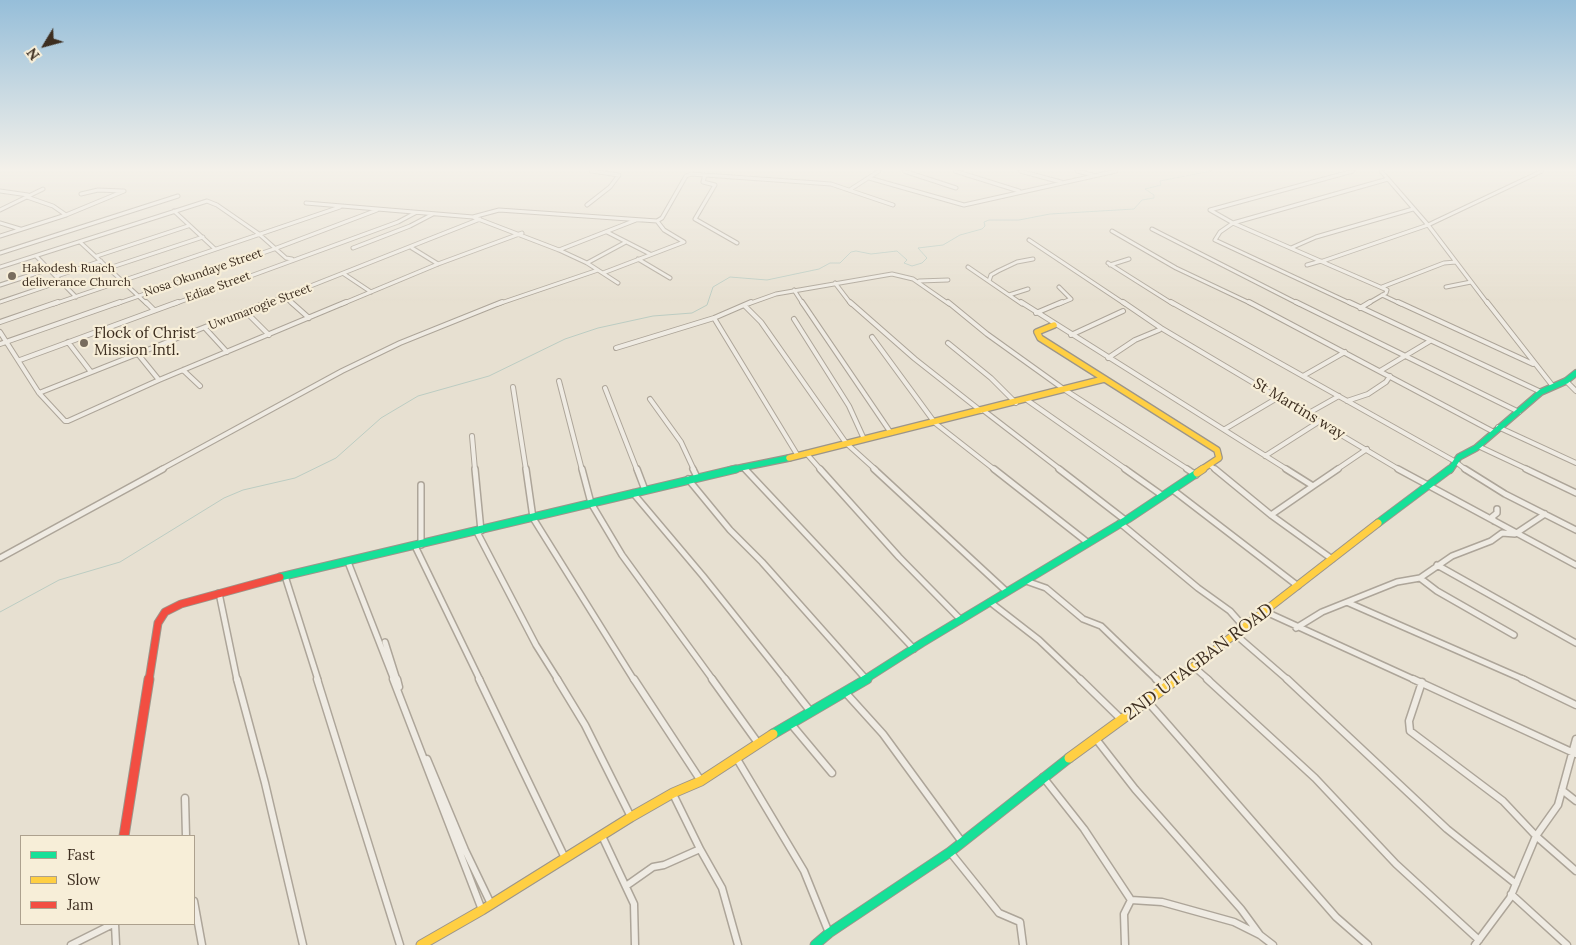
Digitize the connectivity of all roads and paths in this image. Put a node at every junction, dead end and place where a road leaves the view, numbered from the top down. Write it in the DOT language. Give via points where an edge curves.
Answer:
graph roads {
  1 [pos="66,215"];
  2 [pos="118,215"];
  3 [pos="164,215"];
  4 [pos="177,215"];
  5 [pos="232,215"];
  6 [pos="316,215"];
  7 [pos="364,215"];
  8 [pos="411,215"];
  9 [pos="430,215"];
  10 [pos="461,215"];
  11 [pos="477,215"];
  12 [pos="569,215"];
  13 [pos="664,215"];
  14 [pos="697,215"];
  15 [pos="1216,215"];
  16 [pos="1261,215"];
  17 [pos="1392,215"];
  18 [pos="1419,215"];
  19 [pos="1449,215"];
  20 [pos="473,216"];
  21 [pos="480,219"];
  22 [pos="637,220"];
  23 [pos="657,221"];
  24 [pos="0,223"];
  25 [pos="1233,223"];
  26 [pos="1428,225"];
  27 [pos="188,226"];
  28 [pos="1152,229"];
  29 [pos="21,230"];
  30 [pos="1112,231"];
  31 [pos="607,232"];
  32 [pos="259,234"];
  33 [pos="522,234"];
  34 [pos="0,236"];
  35 [pos="203,237"];
  36 [pos="1029,240"];
  37 [pos="80,242"];
  38 [pos="626,242"];
  39 [pos="737,243"];
  40 [pos="353,248"];
  41 [pos="412,248"];
  42 [pos="1291,248"];
  43 [pos="215,249"];
  44 [pos="274,249"];
  45 [pos="559,250"];
  46 [pos="0,253"];
  47 [pos="650,254"];
  48 [pos="36,256"];
  49 [pos="97,256"];
  50 [pos="1034,258"];
  51 [pos="293,259"];
  52 [pos="638,259"];
  53 [pos="1129,259"];
  54 [pos="101,260"];
  55 [pos="1322,261"];
  56 [pos="588,262"];
  57 [pos="1456,262"];
  58 [pos="438,264"];
  59 [pos="1306,265"];
  60 [pos="0,267"];
  61 [pos="968,267"];
  62 [pos="109,268"];
  63 [pos="49,269"];
  64 [pos="600,271"];
  65 [pos="344,274"];
  66 [pos="57,276"];
  67 [pos="670,278"];
  68 [pos="913,279"];
  69 [pos="948,280"];
  70 [pos="62,281"];
  71 [pos="123,281"];
  72 [pos="989,281"];
  73 [pos="1471,282"];
  74 [pos="618,283"];
  75 [pos="835,283"];
  76 [pos="0,285"];
  77 [pos="1060,287"];
  78 [pos="1382,287"];
  79 [pos="1446,287"];
  80 [pos="1028,289"];
  81 [pos="794,290"];
  82 [pos="371,292"];
  83 [pos="1009,295"];
  84 [pos="1382,295"];
  85 [pos="136,296"];
  86 [pos="76,297"];
  87 [pos="285,297"];
  88 [pos="0,302"];
  89 [pos="744,306"];
  90 [pos="1360,308"];
  91 [pos="154,310"];
  92 [pos="1123,310"];
  93 [pos="246,312"];
  94 [pos="1036,314"];
  95 [pos="309,318"];
  96 [pos="714,318"];
  97 [pos="794,319"];
  98 [pos="0,322"];
  99 [pos="1054,324"];
  100 [pos="205,328"];
  101 [pos="1159,330"];
  102 [pos="0,332"];
  103 [pos="269,335"];
  104 [pos="1071,335"];
  105 [pos="872,337"];
  106 [pos="1430,341"];
  107 [pos="6,342"];
  108 [pos="68,342"];
  109 [pos="948,343"];
  110 [pos="0,344"];
  111 [pos="616,348"];
  112 [pos="227,352"];
  113 [pos="1345,352"];
  114 [pos="138,354"];
  115 [pos="1405,355"];
  116 [pos="1108,358"];
  117 [pos="20,360"];
  118 [pos="1534,365"];
  119 [pos="184,370"];
  120 [pos="1380,371"];
  121 [pos="91,372"];
  122 [pos="1576,373"];
  123 [pos="1303,376"];
  124 [pos="1390,376"];
  125 [pos="1104,379"];
  126 [pos="159,380"];
  127 [pos="559,381"];
  128 [pos="1566,381"];
  129 [pos="1552,385"];
  130 [pos="200,386"];
  131 [pos="513,386"];
  132 [pos="605,388"];
  133 [pos="1065,390"];
  134 [pos="1576,391"];
  135 [pos="40,392"];
  136 [pos="1541,392"];
  137 [pos="1339,396"];
  138 [pos="1279,397"];
  139 [pos="650,399"];
  140 [pos="1027,400"];
  141 [pos="1347,401"];
  142 [pos="1016,403"];
  143 [pos="982,410"];
  144 [pos="1519,412"];
  145 [pos="1307,414"];
  146 [pos="1320,421"];
  147 [pos="935,423"];
  148 [pos="1225,429"];
  149 [pos="1495,429"];
  150 [pos="891,433"];
  151 [pos="472,436"];
  152 [pos="864,439"];
  153 [pos="846,443"];
  154 [pos="1478,446"];
  155 [pos="1367,449"];
  156 [pos="806,453"];
  157 [pos="798,456"];
  158 [pos="1265,456"];
  159 [pos="1456,462"];
  160 [pos="1576,463"];
  161 [pos="1211,466"];
  162 [pos="743,467"];
  163 [pos="1196,475"];
  164 [pos="697,477"];
  165 [pos="688,479"];
  166 [pos="421,485"];
  167 [pos="1312,486"];
  168 [pos="1428,487"];
  169 [pos="645,490"];
  170 [pos="1173,490"];
  171 [pos="633,493"];
  172 [pos="1576,494"];
  173 [pos="1163,496"];
  174 [pos="591,503"];
  175 [pos="1496,510"];
  176 [pos="1545,514"];
  177 [pos="1271,515"];
  178 [pos="533,518"];
  179 [pos="1122,522"];
  180 [pos="1495,523"];
  181 [pos="1576,530"];
  182 [pos="479,531"];
  183 [pos="1502,532"];
  184 [pos="1515,534"];
  185 [pos="1087,542"];
  186 [pos="418,546"];
  187 [pos="0,558"];
  188 [pos="1332,559"];
  189 [pos="348,562"];
  190 [pos="1437,565"];
  191 [pos="1576,565"];
  192 [pos="285,576"];
  193 [pos="1420,578"];
  194 [pos="1023,581"];
  195 [pos="1298,586"];
  196 [pos="1006,591"];
  197 [pos="219,593"];
  198 [pos="990,602"];
  199 [pos="1349,604"];
  200 [pos="1266,612"];
  201 [pos="961,620"];
  202 [pos="1245,628"];
  203 [pos="1296,628"];
  204 [pos="1236,635"];
  205 [pos="1514,635"];
  206 [pos="385,642"];
  207 [pos="1576,644"];
  208 [pos="914,650"];
  209 [pos="1194,667"];
  210 [pos="315,673"];
  211 [pos="866,679"];
  212 [pos="1422,682"];
  213 [pos="1165,688"];
  214 [pos="845,692"];
  215 [pos="1148,702"];
  216 [pos="1576,705"];
  217 [pos="810,712"];
  218 [pos="1122,720"];
  219 [pos="790,724"];
  220 [pos="1096,739"];
  221 [pos="1576,739"];
  222 [pos="758,743"];
  223 [pos="1574,753"];
  224 [pos="737,759"];
  225 [pos="832,773"];
  226 [pos="1043,777"];
  227 [pos="701,781"];
  228 [pos="1562,790"];
  229 [pos="673,793"];
  230 [pos="185,798"];
  231 [pos="1576,801"];
  232 [pos="631,817"];
  233 [pos="124,835"];
  234 [pos="186,835"];
  235 [pos="602,836"];
  236 [pos="1536,836"];
  237 [pos="962,842"];
  238 [pos="700,849"];
  239 [pos="950,852"];
  240 [pos="565,858"];
  241 [pos="1576,871"];
  242 [pos="1516,884"];
  243 [pos="626,886"];
  244 [pos="1511,894"];
  245 [pos="1131,900"];
  246 [pos="491,904"];
  247 [pos="195,906"];
  248 [pos="482,910"];
  249 [pos="112,925"];
  250 [pos="114,925"];
  251 [pos="829,933"];
  252 [pos="1260,935"];
  253 [pos="1477,943"];
  254 [pos="71,945"];
  255 [pos="116,945"];
  256 [pos="202,945"];
  257 [pos="303,945"];
  258 [pos="401,945"];
  259 [pos="421,945"];
  260 [pos="635,945"];
  261 [pos="738,945"];
  262 [pos="815,945"];
  263 [pos="1024,945"];
  264 [pos="1125,945"];
  265 [pos="1273,945"];
  266 [pos="1368,945"];
  267 [pos="1567,945"];
  1 -- 29 [label="street"];
  2 -- 46 [label="street"];
  3 -- 37 [label="street"];
  4 -- 27 [label="street"];
  5 -- 32 [label="street"];
  6 -- 32 [label="street"];
  7 -- 44 [label="street, Nosa Okundaye Street"];
  8 -- 51 [label="street, Ediae Street"];
  9 -- 40 [label="street"];
  10 -- 20 [label="street"];
  11 -- 20 [label="street"];
  12 -- 22 [label="street"];
  13 -- 23 [label="street"];
  14 -- 39 [label="street" via="695,219"];
  15 -- 25 [label="street"];
  16 -- 25 [label="street"];
  17 -- 42 [label="street" via="1316,237"];
  18 -- 26 [label="street"];
  19 -- 26 [label="street"];
  20 -- 21 [label="street"];
  21 -- 33 [label="street"];
  21 -- 41 [label="street, Uwumarogie Street"];
  22 -- 23 [label="street"];
  22 -- 31 [label="street"];
  23 -- 47 [label="street" via="664,230 684,242"];
  24 -- 29 [label="street"];
  25 -- 42 [label="street"];
  25 -- 90 [label="street" via="1215,240"];
  26 -- 55 [label="street"];
  26 -- 57 [label="street"];
  27 -- 35 [label="street"];
  27 -- 49 [label="street"];
  28 -- 115 [label="street"];
  29 -- 34 [label="street"];
  30 -- 113 [label="street" via="1176,268"];
  31 -- 38 [label="street"];
  31 -- 45 [label="street"];
  32 -- 43 [label="street"];
  32 -- 44 [label="street"];
  33 -- 45 [label="street"];
  33 -- 58 [label="street"];
  35 -- 43 [label="street"];
  35 -- 62 [label="street"];
  36 -- 138 [label="street, St Martins way" via="1161,328"];
  37 -- 48 [label="street"];
  37 -- 49 [label="street"];
  38 -- 47 [label="street"];
  38 -- 56 [label="street"];
  41 -- 58 [label="street"];
  41 -- 65 [label="street, Uwumarogie Street"];
  42 -- 55 [label="street"];
  43 -- 71 [label="street"];
  44 -- 51 [label="street"];
  44 -- 85 [label="street, Nosa Okundaye Street"];
  45 -- 64 [label="street"];
  47 -- 52 [label="street"];
  48 -- 60 [label="street"];
  48 -- 63 [label="street"];
  49 -- 54 [label="street"];
  50 -- 72 [label="street" via="998,271 991,275"];
  51 -- 91 [label="street, Ediae Street"];
  52 -- 64 [label="street"];
  52 -- 67 [label="street"];
  53 -- 123 [label="street" via="1109,264 1197,319"];
  54 -- 62 [label="street"];
  54 -- 66 [label="street"];
  55 -- 59 [label="street"];
  55 -- 78 [label="street"];
  57 -- 73 [label="street"];
  57 -- 78 [label="street" via="1444,263"];
  58 -- 82 [label="street"];
  61 -- 72 [label="street"];
  62 -- 71 [label="street"];
  63 -- 66 [label="street"];
  63 -- 76 [label="street"];
  64 -- 74 [label="street"];
  64 -- 187 [label="street" via="447,322 383,351"];
  65 -- 82 [label="street"];
  65 -- 87 [label="street, Uwumarogie Street"];
  66 -- 70 [label="street"];
  68 -- 69 [label="street"];
  68 -- 75 [label="street" via="892,274"];
  68 -- 133 [label="street"];
  70 -- 86 [label="street"];
  70 -- 88 [label="street"];
  71 -- 85 [label="street"];
  71 -- 86 [label="street"];
  72 -- 83 [label="street"];
  73 -- 79 [label="street"];
  73 -- 118 [label="street"];
  75 -- 81 [label="street"];
  75 -- 143 [label="street" via="848,301 915,359"];
  77 -- 94 [label="street" via="1071,299"];
  78 -- 84 [label="street" via="1387,290"];
  80 -- 83 [label="street"];
  81 -- 89 [label="street"];
  81 -- 150 [label="street"];
  82 -- 95 [label="street"];
  83 -- 94 [label="street"];
  84 -- 90 [label="street"];
  84 -- 118 [label="street"];
  85 -- 91 [label="street"];
  85 -- 107 [label="street, Nosa Okundaye Street"];
  86 -- 98 [label="street"];
  87 -- 93 [label="street, Uwumarogie Street"];
  87 -- 95 [label="street"];
  89 -- 96 [label="street"];
  89 -- 153 [label="street" via="761,322"];
  90 -- 136 [label="street"];
  91 -- 108 [label="street, Ediae Street"];
  92 -- 104 [label="street"];
  93 -- 100 [label="street, Uwumarogie Street"];
  93 -- 103 [label="street"];
  94 -- 99 [label="street"];
  95 -- 103 [label="street"];
  96 -- 111 [label="street"];
  96 -- 157 [label="street"];
  97 -- 152 [label="street" via="845,399"];
  99 -- 104 [label="street"];
  99 -- 125 [label="street" via="1037,332 1038,336"];
  100 -- 112 [label="street"];
  100 -- 114 [label="street, Uwumarogie Street"];
  101 -- 116 [label="street"];
  102 -- 107 [label="street"];
  103 -- 112 [label="street"];
  104 -- 116 [label="street"];
  105 -- 147 [label="street"];
  106 -- 115 [label="street"];
  107 -- 110 [label="street, Nosa Okundaye Street"];
  107 -- 117 [label="street"];
  108 -- 117 [label="street, Ediae Street"];
  108 -- 121 [label="street"];
  109 -- 142 [label="street"];
  112 -- 119 [label="street"];
  113 -- 120 [label="street"];
  113 -- 123 [label="street"];
  114 -- 121 [label="street, Uwumarogie Street"];
  114 -- 126 [label="street"];
  115 -- 120 [label="street"];
  115 -- 144 [label="street"];
  116 -- 148 [label="street"];
  117 -- 135 [label="street"];
  118 -- 129 [label="street"];
  119 -- 126 [label="street"];
  119 -- 130 [label="street"];
  120 -- 124 [label="street"];
  121 -- 135 [label="street, Uwumarogie Street"];
  122 -- 128 [label="street, 2ND UTAGBAN ROAD"];
  123 -- 137 [label="street"];
  124 -- 141 [label="street" via="1368,394"];
  124 -- 149 [label="street"];
  125 -- 133 [label="street"];
  125 -- 161 [label="street" via="1217,450 1219,458"];
  126 -- 135 [label="street" via="65,421"];
  127 -- 174 [label="street"];
  128 -- 129 [label="street, 2ND UTAGBAN ROAD"];
  128 -- 134 [label="street"];
  129 -- 136 [label="street, 2ND UTAGBAN ROAD"];
  131 -- 178 [label="street"];
  132 -- 169 [label="street"];
  133 -- 140 [label="street"];
  133 -- 163 [label="street"];
  136 -- 144 [label="street, 2ND UTAGBAN ROAD"];
  137 -- 141 [label="street"];
  137 -- 145 [label="street"];
  138 -- 145 [label="street, St Martins way"];
  138 -- 148 [label="street"];
  139 -- 164 [label="street" via="681,442"];
  140 -- 142 [label="street"];
  140 -- 173 [label="street"];
  141 -- 159 [label="street"];
  142 -- 143 [label="street"];
  143 -- 147 [label="street"];
  143 -- 179 [label="street"];
  144 -- 149 [label="street, 2ND UTAGBAN ROAD"];
  145 -- 146 [label="street, St Martins way"];
  146 -- 155 [label="street, St Martins way"];
  146 -- 158 [label="street"];
  147 -- 150 [label="street"];
  147 -- 185 [label="street"];
  148 -- 158 [label="street"];
  149 -- 154 [label="street, 2ND UTAGBAN ROAD"];
  149 -- 160 [label="street"];
  150 -- 152 [label="street"];
  151 -- 182 [label="street"];
  152 -- 153 [label="street"];
  153 -- 156 [label="street"];
  153 -- 196 [label="street"];
  154 -- 159 [label="street, 2ND UTAGBAN ROAD"];
  154 -- 172 [label="street"];
  155 -- 167 [label="street"];
  155 -- 168 [label="street, St Martins way"];
  156 -- 157 [label="street"];
  156 -- 201 [label="street" via="898,557"];
  157 -- 162 [label="street"];
  158 -- 167 [label="street"];
  159 -- 168 [label="street, 2ND UTAGBAN ROAD"];
  159 -- 176 [label="street" via="1472,475"];
  161 -- 163 [label="street"];
  161 -- 177 [label="street"];
  162 -- 164 [label="street"];
  162 -- 208 [label="street"];
  163 -- 170 [label="street"];
  164 -- 165 [label="street"];
  165 -- 169 [label="street"];
  165 -- 211 [label="street" via="730,530"];
  166 -- 186 [label="street"];
  167 -- 177 [label="street"];
  168 -- 180 [label="street, St Martins way"];
  168 -- 188 [label="street, 2ND UTAGBAN ROAD"];
  169 -- 171 [label="street"];
  170 -- 173 [label="street"];
  170 -- 195 [label="street"];
  171 -- 174 [label="street"];
  171 -- 217 [label="street"];
  173 -- 179 [label="street"];
  174 -- 178 [label="street"];
  174 -- 222 [label="street" via="622,555"];
  175 -- 180 [label="street" via="1492,519"];
  176 -- 181 [label="street"];
  176 -- 184 [label="street"];
  177 -- 188 [label="street"];
  178 -- 182 [label="street"];
  178 -- 227 [label="street"];
  179 -- 185 [label="street"];
  179 -- 202 [label="street" via="1198,588 1230,611"];
  180 -- 183 [label="street"];
  180 -- 184 [label="street, St Martins way"];
  182 -- 186 [label="street"];
  182 -- 232 [label="street" via="536,645 585,725"];
  183 -- 184 [label="street"];
  183 -- 190 [label="street" via="1491,541"];
  184 -- 191 [label="street, St Martins way"];
  185 -- 194 [label="street"];
  186 -- 189 [label="street"];
  186 -- 240 [label="street"];
  188 -- 195 [label="street, 2ND UTAGBAN ROAD"];
  189 -- 192 [label="street"];
  189 -- 248 [label="street"];
  190 -- 193 [label="street"];
  190 -- 207 [label="street"];
  192 -- 197 [label="street"];
  192 -- 258 [label="street"];
  193 -- 199 [label="street" via="1397,582"];
  193 -- 205 [label="street"];
  194 -- 196 [label="street"];
  194 -- 213 [label="street" via="1046,588 1082,619 1101,626"];
  195 -- 200 [label="street, 2ND UTAGBAN ROAD"];
  196 -- 198 [label="street"];
  197 -- 233 [label="street" via="165,612 158,623"];
  197 -- 257 [label="street" via="237,681"];
  198 -- 201 [label="street"];
  198 -- 218 [label="street" via="1039,640"];
  199 -- 203 [label="street" via="1322,612"];
  199 -- 216 [label="street"];
  200 -- 202 [label="street, 2ND UTAGBAN ROAD"];
  200 -- 203 [label="street"];
  201 -- 208 [label="street"];
  202 -- 204 [label="street, 2ND UTAGBAN ROAD"];
  203 -- 212 [label="street"];
  204 -- 209 [label="street, 2ND UTAGBAN ROAD"];
  204 -- 242 [label="street" via="1305,695 1447,829"];
  206 -- 246 [label="street" via="420,743"];
  208 -- 211 [label="street"];
  209 -- 213 [label="street, 2ND UTAGBAN ROAD"];
  209 -- 253 [label="street" via="1316,778 1396,864"];
  210 -- 258 [label="street"];
  211 -- 214 [label="street"];
  212 -- 223 [label="street"];
  212 -- 236 [label="street" via="1409,721 1410,731 1503,802"];
  213 -- 215 [label="street, 2ND UTAGBAN ROAD"];
  214 -- 217 [label="street"];
  214 -- 237 [label="street" via="883,734"];
  215 -- 218 [label="street, 2ND UTAGBAN ROAD"];
  215 -- 266 [label="street" via="1336,918"];
  217 -- 219 [label="street"];
  218 -- 220 [label="street, 2ND UTAGBAN ROAD"];
  219 -- 222 [label="street"];
  219 -- 225 [label="street"];
  220 -- 226 [label="street, 2ND UTAGBAN ROAD"];
  220 -- 252 [label="street"];
  221 -- 223 [label="street"];
  222 -- 224 [label="street"];
  223 -- 228 [label="street"];
  224 -- 227 [label="street"];
  224 -- 251 [label="street" via="804,870"];
  226 -- 237 [label="street, 2ND UTAGBAN ROAD"];
  226 -- 245 [label="street" via="1084,829"];
  227 -- 229 [label="street"];
  228 -- 231 [label="street"];
  228 -- 236 [label="street" via="1558,805"];
  229 -- 232 [label="street"];
  229 -- 238 [label="street"];
  230 -- 234 [label="street"];
  232 -- 235 [label="street"];
  235 -- 240 [label="street"];
  235 -- 243 [label="street"];
  236 -- 241 [label="street"];
  236 -- 242 [label="street"];
  237 -- 239 [label="street, 2ND UTAGBAN ROAD"];
  238 -- 243 [label="street" via="654,867"];
  238 -- 261 [label="street" via="722,888"];
  239 -- 251 [label="street, 2ND UTAGBAN ROAD"];
  239 -- 263 [label="street" via="999,913 1020,922"];
  240 -- 246 [label="street"];
  242 -- 244 [label="street"];
  243 -- 260 [label="street" via="636,916"];
  244 -- 253 [label="street"];
  244 -- 267 [label="street"];
  245 -- 252 [label="street" via="1162,902 1234,922"];
  245 -- 264 [label="street" via="1124,914"];
  246 -- 248 [label="street"];
  247 -- 256 [label="street"];
  248 -- 259 [label="street"];
  249 -- 254 [label="street"];
  250 -- 255 [label="street"];
  251 -- 262 [label="street, 2ND UTAGBAN ROAD"];
  252 -- 265 [label="street"];
}
